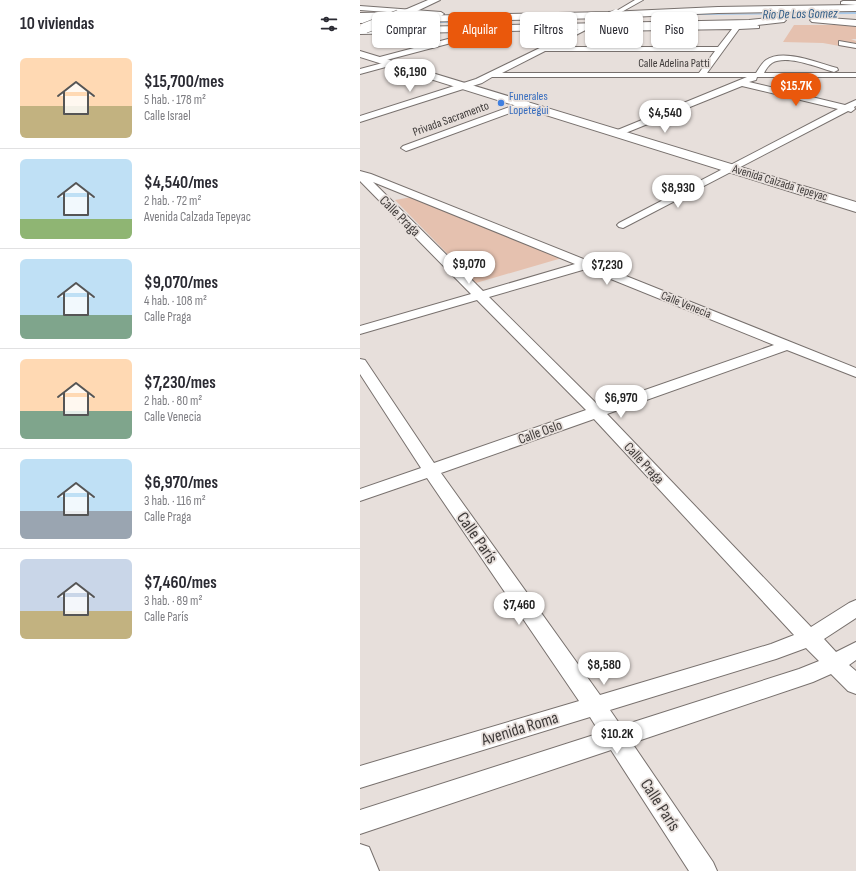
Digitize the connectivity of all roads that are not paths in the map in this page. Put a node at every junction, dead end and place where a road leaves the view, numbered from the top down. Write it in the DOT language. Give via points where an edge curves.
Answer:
graph roads {
  1 [pos="436,0"];
  2 [pos="640,0"];
  3 [pos="420,2"];
  4 [pos="843,3"];
  5 [pos="856,3"];
  6 [pos="360,8"];
  7 [pos="387,8"];
  8 [pos="856,8"];
  9 [pos="411,10"];
  10 [pos="718,10"];
  11 [pos="407,12"];
  12 [pos="618,12"];
  13 [pos="520,13"];
  14 [pos="441,14"];
  15 [pos="520,15"];
  16 [pos="440,17"];
  17 [pos="440,18"];
  18 [pos="812,20"];
  19 [pos="372,21"];
  20 [pos="372,21"];
  21 [pos="372,21"];
  22 [pos="585,22"];
  23 [pos="643,22"];
  24 [pos="856,22"];
  25 [pos="362,23"];
  26 [pos="585,24"];
  27 [pos="643,24"];
  28 [pos="737,27"];
  29 [pos="757,27"];
  30 [pos="585,28"];
  31 [pos="643,28"];
  32 [pos="448,41"];
  33 [pos="842,43"];
  34 [pos="856,46"];
  35 [pos="543,49"];
  36 [pos="720,49"];
  37 [pos="360,54"];
  38 [pos="379,60"];
  39 [pos="390,63"];
  40 [pos="360,72"];
  41 [pos="491,75"];
  42 [pos="701,75"];
  43 [pos="758,75"];
  44 [pos="855,75"];
  45 [pos="741,83"];
  46 [pos="467,86"];
  47 [pos="856,103"];
  48 [pos="526,104"];
  49 [pos="846,108"];
  50 [pos="856,111"];
  51 [pos="360,120"];
  52 [pos="618,133"];
  53 [pos="406,148"];
  54 [pos="731,168"];
  55 [pos="362,176"];
  56 [pos="856,207"];
  57 [pos="623,225"];
  58 [pos="586,265"];
  59 [pos="480,295"];
  60 [pos="360,330"];
  61 [pos="788,345"];
  62 [pos="360,363"];
  63 [pos="856,373"];
  64 [pos="596,412"];
  65 [pos="431,471"];
  66 [pos="360,495"];
  67 [pos="856,608"];
  68 [pos="809,638"];
  69 [pos="856,650"];
  70 [pos="835,663"];
  71 [pos="856,685"];
  72 [pos="595,706"];
  73 [pos="615,737"];
  74 [pos="360,777"];
  75 [pos="360,822"];
  76 [pos="360,856"];
  77 [pos="366,871"];
  78 [pos="704,871"];
  1 -- 3 [label="street"];
  2 -- 12 [label="street"];
  3 -- 7 [label="street"];
  3 -- 9 [label="street"];
  3 -- 14 [label="street" via="426,10"];
  4 -- 5 [label="street"];
  6 -- 7 [label="street"];
  7 -- 9 [label="street"];
  7 -- 25 [label="street"];
  8 -- 10 [label="street"];
  9 -- 11 [label="street"];
  9 -- 14 [label="street"];
  10 -- 12 [label="street"];
  10 -- 17 [label="street"];
  13 -- 14 [label="street"];
  15 -- 16 [label="street"];
  18 -- 24 [label="street"];
  19 -- 25 [label="street, bridge"];
  20 -- 25 [label="street"];
  21 -- 25 [label="street"];
  22 -- 25 [label="street"];
  23 -- 27 [label="street" via="785,20 749,23"];
  25 -- 26 [label="street"];
  28 -- 29 [label="street"];
  28 -- 31 [label="street"];
  28 -- 36 [label="street"];
  30 -- 35 [label="street"];
  32 -- 38 [label="street"];
  33 -- 34 [label="street"];
  35 -- 36 [label="street"];
  35 -- 41 [label="street"];
  36 -- 42 [label="street"];
  37 -- 38 [label="street, Avenida Calzada Tepeyac"];
  38 -- 39 [label="street, Avenida Calzada Tepeyac"];
  39 -- 40 [label="street"];
  39 -- 46 [label="street, Avenida Calzada Tepeyac"];
  41 -- 42 [label="street, Calle Adelina Patti"];
  41 -- 46 [label="street"];
  42 -- 43 [label="street, Calle Adelina Patti"];
  43 -- 44 [label="street, Calle Adelina Patti"];
  43 -- 44 [label="street" via="767,63 781,58"];
  43 -- 45 [label="street"];
  45 -- 49 [label="street"];
  45 -- 52 [label="street"];
  46 -- 48 [label="street, Avenida Calzada Tepeyac"];
  46 -- 51 [label="street"];
  47 -- 49 [label="street"];
  48 -- 52 [label="street, Avenida Calzada Tepeyac"];
  48 -- 53 [label="street, Privada Sacramento"];
  49 -- 50 [label="street"];
  49 -- 54 [label="street"];
  52 -- 54 [label="street, Avenida Calzada Tepeyac"];
  54 -- 56 [label="street, Avenida Calzada Tepeyac"];
  54 -- 57 [label="street"];
  55 -- 58 [label="street, Calle Venecia"];
  55 -- 59 [label="street, Calle Praga"];
  58 -- 59 [label="street"];
  58 -- 61 [label="street, Calle Venecia"];
  59 -- 60 [label="street"];
  59 -- 64 [label="street, Calle Praga"];
  61 -- 63 [label="street, Calle Venecia"];
  61 -- 64 [label="street, Calle Oslo"];
  62 -- 65 [label="street, Calle París"];
  64 -- 65 [label="street, Calle Oslo"];
  64 -- 68 [label="street, Calle Praga"];
  65 -- 66 [label="street, Calle Oslo"];
  65 -- 72 [label="street, Calle París"];
  67 -- 68 [label="street, Avenida Roma"];
  68 -- 70 [label="street, Calle Praga"];
  68 -- 72 [label="street, Avenida Roma" via="776,651"];
  69 -- 70 [label="street"];
  70 -- 71 [label="street, Calle Praga"];
  70 -- 73 [label="street" via="805,676"];
  72 -- 73 [label="street, Calle París"];
  72 -- 74 [label="street, Avenida Roma"];
  73 -- 75 [label="street"];
  73 -- 78 [label="street, Calle París"];
  76 -- 77 [label="street"];
}
